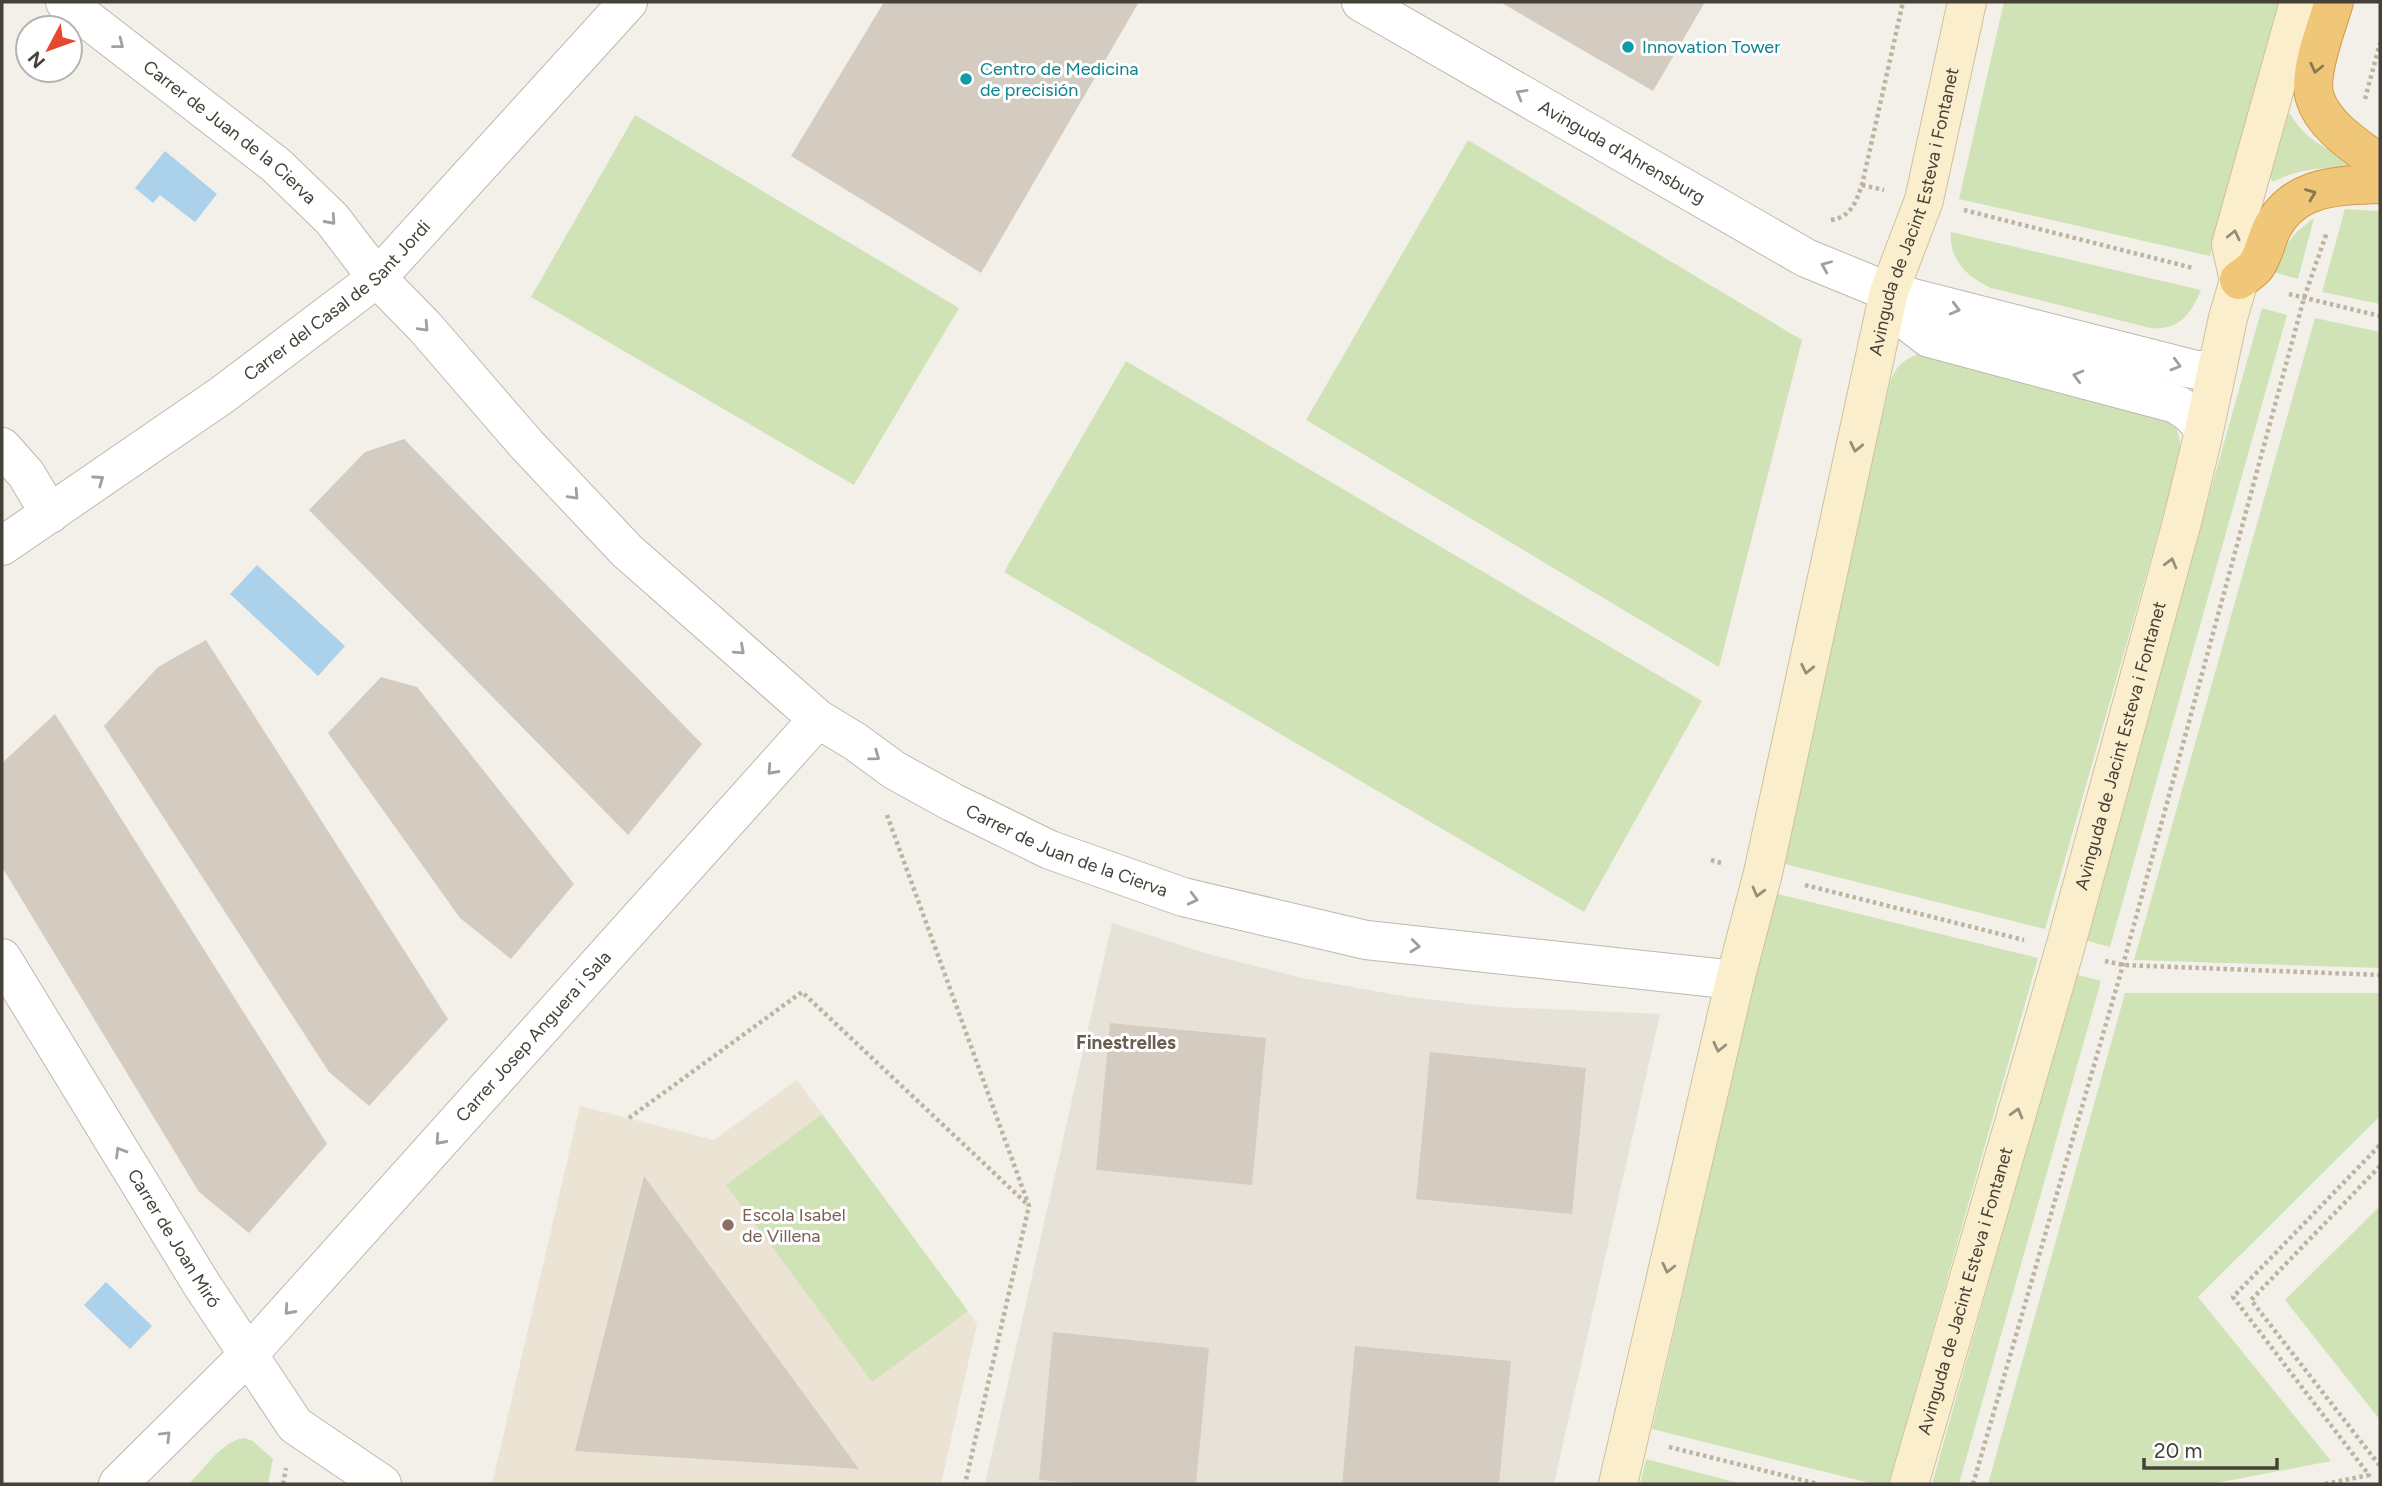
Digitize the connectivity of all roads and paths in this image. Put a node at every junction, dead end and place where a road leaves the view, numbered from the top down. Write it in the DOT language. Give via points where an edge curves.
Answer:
graph roads {
  1 [pos="65,2"];
  2 [pos="628,2"];
  3 [pos="1361,2"];
  4 [pos="1903,2"];
  5 [pos="1967,2"];
  6 [pos="2299,2"];
  7 [pos="2334,2"];
  8 [pos="2380,164"];
  9 [pos="2380,184"];
  10 [pos="1862,185"];
  11 [pos="1924,200"];
  12 [pos="1820,223"];
  13 [pos="377,278"];
  14 [pos="2239,280"];
  15 [pos="1889,292"];
  16 [pos="2304,298"];
  17 [pos="2380,316"];
  18 [pos="1929,338"];
  19 [pos="2215,372"];
  20 [pos="1870,380"];
  21 [pos="2203,431"];
  22 [pos="2,447"];
  23 [pos="50,514"];
  24 [pos="2,546"];
  25 [pos="818,719"];
  26 [pos="894,770"];
  27 [pos="1801,884"];
  28 [pos="2028,941"];
  29 [pos="2,958"];
  30 [pos="2096,958"];
  31 [pos="2123,965"];
  32 [pos="2380,975"];
  33 [pos="1735,980"];
  34 [pos="629,1118"];
  35 [pos="2380,1145"];
  36 [pos="2380,1166"];
  37 [pos="1029,1206"];
  38 [pos="248,1355"];
  39 [pos="1661,1445"];
  40 [pos="2380,1466"];
  41 [pos="118,1484"];
  42 [pos="382,1484"];
  43 [pos="965,1484"];
  44 [pos="1618,1484"];
  45 [pos="1818,1484"];
  46 [pos="1909,1484"];
  47 [pos="1973,1484"];
  48 [pos="2325,1484"];
  1 -- 13 [label="street, Carrer de Juan de la Cierva, one-way" via="276,165 332,219"];
  2 -- 13 [label="street, Carrer del Casal de Sant Jordi"];
  15 -- 3 [label="street, Avinguda d'Ahrensburg, one-way" via="1806,258"];
  4 -- 10 [label="path"];
  5 -- 11 [label="street, Avinguda de Jacint Esteva i Fontanet"];
  14 -- 6 [label="street, Avinguda de Jacint Esteva i Fontanet, one-way" via="2231,245"];
  7 -- 8 [label="highway, one-way" via="2314,76 2314,97 2343,135"];
  14 -- 9 [label="highway, one-way" via="2257,265 2287,206 2324,189"];
  10 -- 11 [label="path"];
  10 -- 12 [label="path" via="1855,206 1840,219"];
  11 -- 14 [label="path"];
  11 -- 15 [label="street, Avinguda de Jacint Esteva i Fontanet"];
  23 -- 13 [label="street, Carrer del Casal de Sant Jordi, one-way" via="222,396"];
  13 -- 25 [label="street, Carrer de Juan de la Cierva, one-way" via="627,551"];
  14 -- 16 [label="path"];
  14 -- 19 [label="street, Avinguda de Jacint Esteva i Fontanet"];
  15 -- 18 [label="street" via="1912,325"];
  15 -- 19 [label="street, Avinguda d'Ahrensburg, one-way"];
  15 -- 20 [label="street, Avinguda de Jacint Esteva i Fontanet"];
  16 -- 17 [label="path"];
  16 -- 31 [label="path"];
  18 -- 20 [label="street" via="1897,347"];
  21 -- 18 [label="street, one-way" via="2190,412 2176,404"];
  19 -- 21 [label="street, Avinguda de Jacint Esteva i Fontanet"];
  20 -- 33 [label="street, Avinguda de Jacint Esteva i Fontanet, one-way" via="1763,873"];
  46 -- 21 [label="street, Avinguda de Jacint Esteva i Fontanet, one-way" via="2065,948"];
  22 -- 23 [label="street" via="26,474"];
  23 -- 24 [label="street, Carrer del Casal de Sant Jordi"];
  25 -- 26 [label="street, Carrer de Juan de la Cierva, one-way"];
  25 -- 38 [label="street, Carrer Josep Anguera i Sala, one-way"];
  26 -- 33 [label="street, Carrer de Juan de la Cierva, one-way" via="1050,850 1183,897 1366,940"];
  26 -- 37 [label="path" via="880,795"];
  27 -- 28 [label="path"];
  38 -- 29 [label="street, Carrer de Joan Miró, one-way"];
  30 -- 31 [label="path"];
  31 -- 32 [label="path"];
  31 -- 47 [label="path"];
  33 -- 44 [label="street, Avinguda de Jacint Esteva i Fontanet, one-way"];
  34 -- 37 [label="path" via="802,992"];
  35 -- 48 [label="path" via="2233,1297 2369,1475"];
  36 -- 40 [label="path" via="2251,1300"];
  37 -- 43 [label="path"];
  41 -- 38 [label="street, Carrer Josep Anguera i Sala, one-way"];
  38 -- 42 [label="street, Carrer de Joan Miró" via="295,1425"];
  39 -- 45 [label="path"];
}
